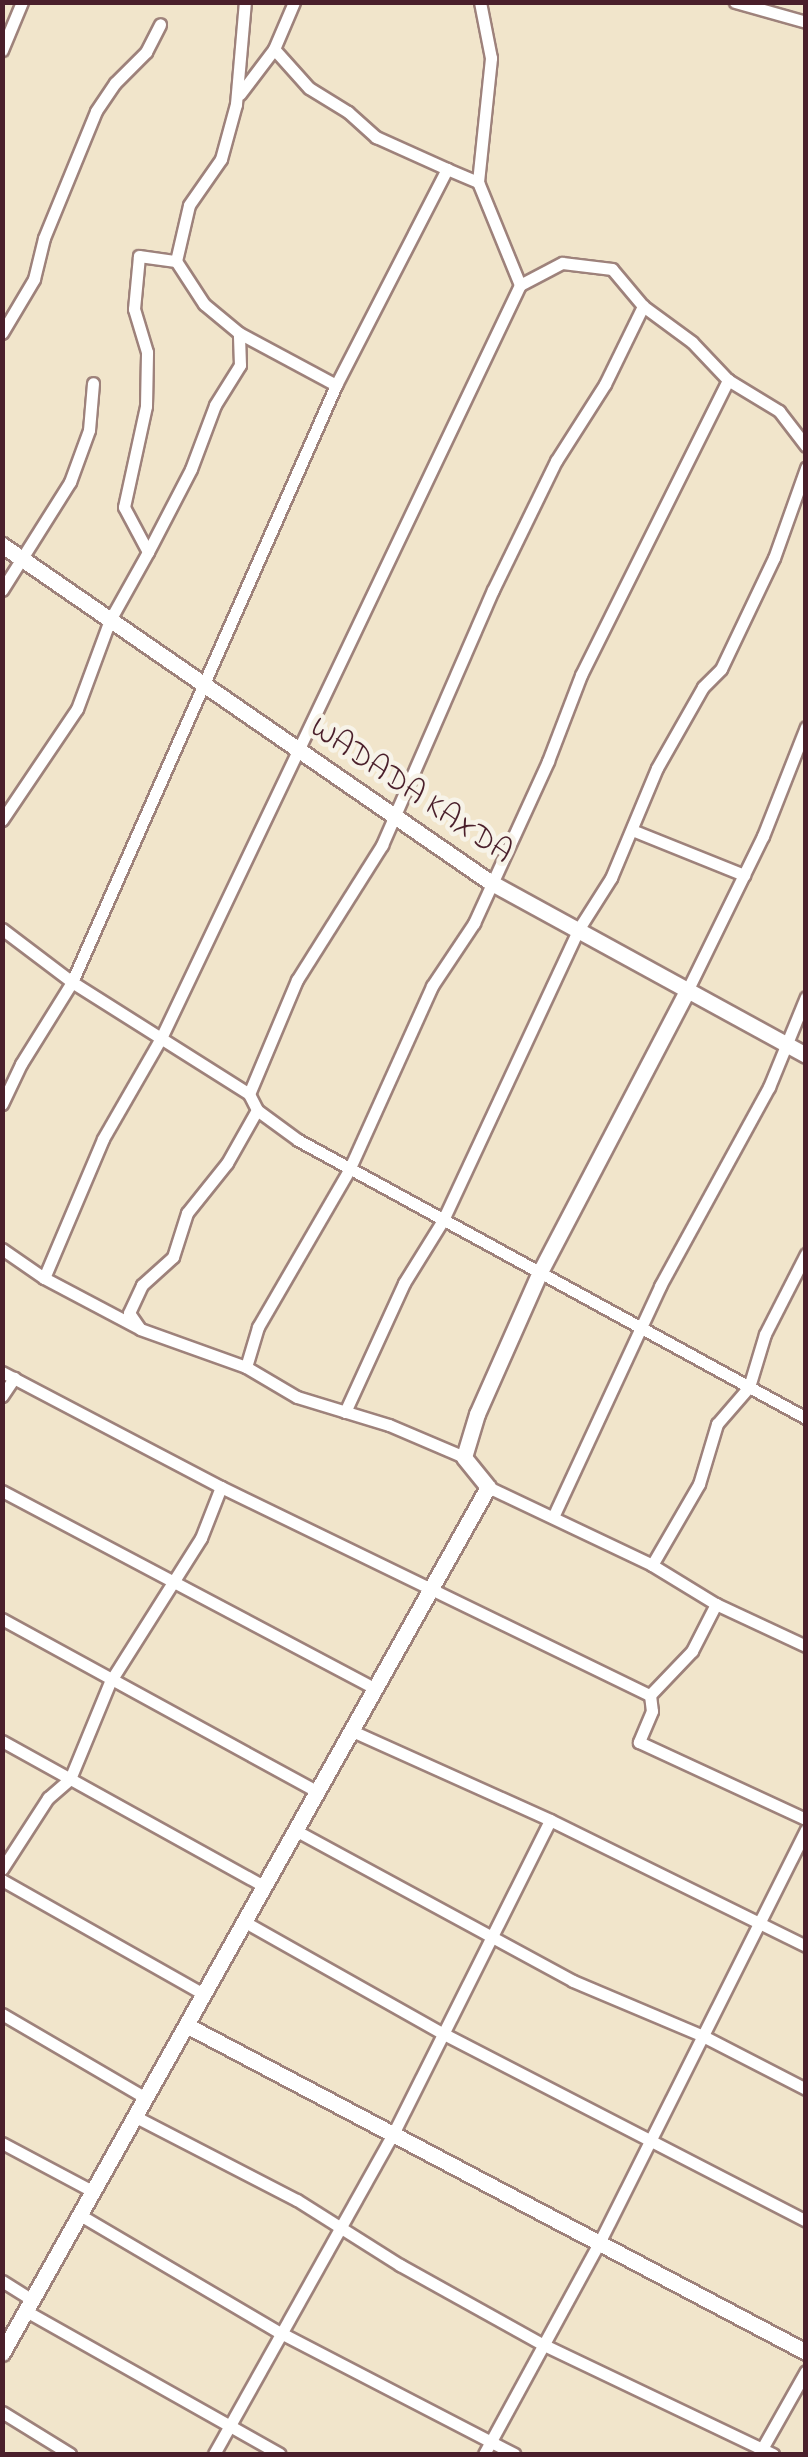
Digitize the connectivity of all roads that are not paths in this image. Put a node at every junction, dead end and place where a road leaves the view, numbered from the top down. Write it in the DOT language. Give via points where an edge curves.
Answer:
graph roads {
  1 [pos="22,2"];
  2 [pos="245,2"];
  3 [pos="294,2"];
  4 [pos="480,2"];
  5 [pos="735,2"];
  6 [pos="806,22"];
  7 [pos="160,24"];
  8 [pos="2,50"];
  9 [pos="274,50"];
  10 [pos="236,104"];
  11 [pos="448,169"];
  12 [pos="478,182"];
  13 [pos="176,261"];
  14 [pos="520,285"];
  15 [pos="643,306"];
  16 [pos="2,333"];
  17 [pos="239,334"];
  18 [pos="728,380"];
  19 [pos="94,383"];
  20 [pos="336,385"];
  21 [pos="806,446"];
  22 [pos="806,468"];
  23 [pos="2,545"];
  24 [pos="148,552"];
  25 [pos="20,557"];
  26 [pos="2,590"];
  27 [pos="110,620"];
  28 [pos="206,686"];
  29 [pos="806,726"];
  30 [pos="296,748"];
  31 [pos="393,815"];
  32 [pos="2,820"];
  33 [pos="632,830"];
  34 [pos="744,875"];
  35 [pos="490,882"];
  36 [pos="2,929"];
  37 [pos="578,930"];
  38 [pos="72,982"];
  39 [pos="688,990"];
  40 [pos="806,996"];
  41 [pos="161,1038"];
  42 [pos="785,1044"];
  43 [pos="806,1055"];
  44 [pos="249,1094"];
  45 [pos="2,1104"];
  46 [pos="257,1110"];
  47 [pos="349,1170"];
  48 [pos="443,1220"];
  49 [pos="2,1249"];
  50 [pos="806,1254"];
  51 [pos="540,1272"];
  52 [pos="44,1278"];
  53 [pos="642,1328"];
  54 [pos="140,1329"];
  55 [pos="246,1366"];
  56 [pos="8,1375"];
  57 [pos="749,1387"];
  58 [pos="2,1396"];
  59 [pos="345,1412"];
  60 [pos="806,1418"];
  61 [pos="464,1457"];
  62 [pos="221,1487"];
  63 [pos="488,1487"];
  64 [pos="2,1492"];
  65 [pos="554,1516"];
  66 [pos="652,1565"];
  67 [pos="176,1581"];
  68 [pos="432,1588"];
  69 [pos="716,1604"];
  70 [pos="2,1619"];
  71 [pos="806,1646"];
  72 [pos="110,1682"];
  73 [pos="374,1688"];
  74 [pos="650,1695"];
  75 [pos="350,1730"];
  76 [pos="2,1741"];
  77 [pos="70,1779"];
  78 [pos="316,1791"];
  79 [pos="806,1819"];
  80 [pos="550,1820"];
  81 [pos="295,1830"];
  82 [pos="806,1830"];
  83 [pos="2,1869"];
  84 [pos="2,1880"];
  85 [pos="262,1885"];
  86 [pos="244,1922"];
  87 [pos="758,1923"];
  88 [pos="492,1937"];
  89 [pos="806,1946"];
  90 [pos="205,1996"];
  91 [pos="2,2014"];
  92 [pos="188,2026"];
  93 [pos="444,2034"];
  94 [pos="702,2036"];
  95 [pos="806,2089"];
  96 [pos="146,2098"];
  97 [pos="136,2117"];
  98 [pos="392,2134"];
  99 [pos="2,2142"];
  100 [pos="649,2142"];
  101 [pos="94,2192"];
  102 [pos="80,2215"];
  103 [pos="806,2221"];
  104 [pos="340,2230"];
  105 [pos="599,2243"];
  106 [pos="2,2281"];
  107 [pos="29,2305"];
  108 [pos="279,2332"];
  109 [pos="542,2344"];
  110 [pos="806,2352"];
  111 [pos="2,2353"];
  112 [pos="806,2371"];
  113 [pos="2,2412"];
  114 [pos="230,2423"];
  115 [pos="487,2448"];
  116 [pos="764,2453"];
  117 [pos="70,2454"];
  118 [pos="214,2454"];
  119 [pos="280,2454"];
  120 [pos="514,2454"];
  1 -- 8 [label="street"];
  2 -- 10 [label="street"];
  3 -- 9 [label="street"];
  4 -- 12 [label="street" via="491,58"];
  5 -- 6 [label="street"];
  7 -- 16 [label="street" via="146,52 96,111 34,279"];
  9 -- 10 [label="street"];
  9 -- 11 [label="street" via="309,88 376,137"];
  10 -- 13 [label="street" via="221,158 190,205"];
  11 -- 12 [label="street"];
  11 -- 20 [label="street"];
  12 -- 14 [label="street"];
  13 -- 17 [label="street" via="204,304"];
  13 -- 24 [label="street" via="139,256 134,309 147,352 146,406 124,507"];
  14 -- 15 [label="street" via="562,263 612,269"];
  14 -- 30 [label="street"];
  15 -- 18 [label="street" via="692,342"];
  15 -- 31 [label="street" via="548,477"];
  17 -- 20 [label="street"];
  17 -- 24 [label="street" via="240,365"];
  18 -- 21 [label="street" via="779,411"];
  18 -- 35 [label="street" via="581,675"];
  19 -- 25 [label="street" via="88,430 70,482"];
  20 -- 28 [label="street"];
  22 -- 33 [label="street" via="774,558 720,669 658,768"];
  23 -- 25 [label="street, WADADA KAXDA"];
  24 -- 27 [label="street"];
  25 -- 26 [label="street"];
  25 -- 27 [label="street, WADADA KAXDA"];
  27 -- 28 [label="street, WADADA KAXDA"];
  27 -- 32 [label="street" via="77,709"];
  28 -- 30 [label="street, WADADA KAXDA"];
  28 -- 38 [label="street"];
  29 -- 34 [label="street"];
  30 -- 31 [label="street, WADADA KAXDA"];
  30 -- 41 [label="street"];
  31 -- 35 [label="street, WADADA KAXDA"];
  31 -- 44 [label="street" via="364,875 297,980"];
  33 -- 34 [label="street"];
  33 -- 37 [label="street"];
  34 -- 39 [label="street"];
  35 -- 37 [label="street, WADADA KAXDA"];
  35 -- 47 [label="street" via="474,922 432,986"];
  36 -- 38 [label="street"];
  37 -- 39 [label="street, WADADA KAXDA"];
  37 -- 48 [label="street"];
  38 -- 41 [label="street"];
  38 -- 45 [label="street"];
  39 -- 42 [label="street, WADADA KAXDA"];
  39 -- 51 [label="street"];
  40 -- 42 [label="street"];
  41 -- 44 [label="street"];
  41 -- 52 [label="street" via="103,1139"];
  42 -- 43 [label="street, WADADA KAXDA"];
  42 -- 53 [label="street" via="769,1087"];
  44 -- 46 [label="street"];
  46 -- 47 [label="street"];
  46 -- 54 [label="street" via="227,1163 187,1212 172,1257 142,1285 129,1313"];
  47 -- 48 [label="street"];
  47 -- 55 [label="street" via="258,1326"];
  48 -- 51 [label="street"];
  48 -- 59 [label="street" via="404,1283"];
  49 -- 52 [label="street"];
  50 -- 57 [label="street" via="765,1334"];
  51 -- 53 [label="street"];
  51 -- 61 [label="street"];
  52 -- 54 [label="street"];
  53 -- 57 [label="street"];
  53 -- 65 [label="street"];
  54 -- 55 [label="street"];
  55 -- 59 [label="street" via="297,1397"];
  56 -- 58 [label="street"];
  56 -- 62 [label="street"];
  57 -- 60 [label="street"];
  57 -- 66 [label="street" via="717,1424 698,1484"];
  59 -- 61 [label="street"];
  61 -- 63 [label="street"];
  62 -- 67 [label="street"];
  62 -- 68 [label="street"];
  63 -- 65 [label="street"];
  63 -- 68 [label="street"];
  64 -- 67 [label="street"];
  65 -- 66 [label="street"];
  66 -- 69 [label="street"];
  67 -- 72 [label="street"];
  67 -- 73 [label="street"];
  68 -- 73 [label="street"];
  68 -- 74 [label="street"];
  69 -- 71 [label="street"];
  69 -- 74 [label="street" via="692,1652"];
  70 -- 72 [label="street"];
  72 -- 77 [label="street"];
  72 -- 78 [label="street"];
  73 -- 75 [label="street"];
  74 -- 79 [label="street" via="652,1711 639,1742"];
  75 -- 78 [label="street"];
  75 -- 80 [label="street"];
  76 -- 77 [label="street"];
  77 -- 83 [label="street" via="48,1798"];
  77 -- 85 [label="street"];
  78 -- 81 [label="street"];
  80 -- 87 [label="street"];
  80 -- 88 [label="street"];
  81 -- 85 [label="street"];
  81 -- 88 [label="street"];
  82 -- 87 [label="street"];
  84 -- 90 [label="street"];
  85 -- 86 [label="street"];
  86 -- 90 [label="street"];
  86 -- 93 [label="street"];
  87 -- 89 [label="street"];
  87 -- 94 [label="street"];
  88 -- 93 [label="street"];
  88 -- 94 [label="street"];
  90 -- 92 [label="street"];
  91 -- 96 [label="street"];
  92 -- 96 [label="street"];
  92 -- 98 [label="street"];
  93 -- 98 [label="street"];
  93 -- 100 [label="street"];
  94 -- 95 [label="street"];
  94 -- 100 [label="street"];
  96 -- 97 [label="street"];
  97 -- 101 [label="street"];
  97 -- 104 [label="street" via="288,2195"];
  98 -- 104 [label="street"];
  98 -- 105 [label="street"];
  99 -- 101 [label="street"];
  100 -- 103 [label="street"];
  100 -- 105 [label="street"];
  101 -- 102 [label="street"];
  102 -- 107 [label="street"];
  102 -- 108 [label="street"];
  104 -- 108 [label="street"];
  104 -- 109 [label="street"];
  105 -- 109 [label="street"];
  105 -- 110 [label="street"];
  106 -- 107 [label="street"];
  107 -- 111 [label="street"];
  107 -- 114 [label="street"];
  108 -- 114 [label="street"];
  108 -- 115 [label="street"];
  109 -- 115 [label="street"];
  109 -- 116 [label="street"];
  112 -- 116 [label="street"];
  113 -- 117 [label="street"];
  114 -- 118 [label="street"];
  114 -- 119 [label="street"];
  115 -- 120 [label="street"];
}
